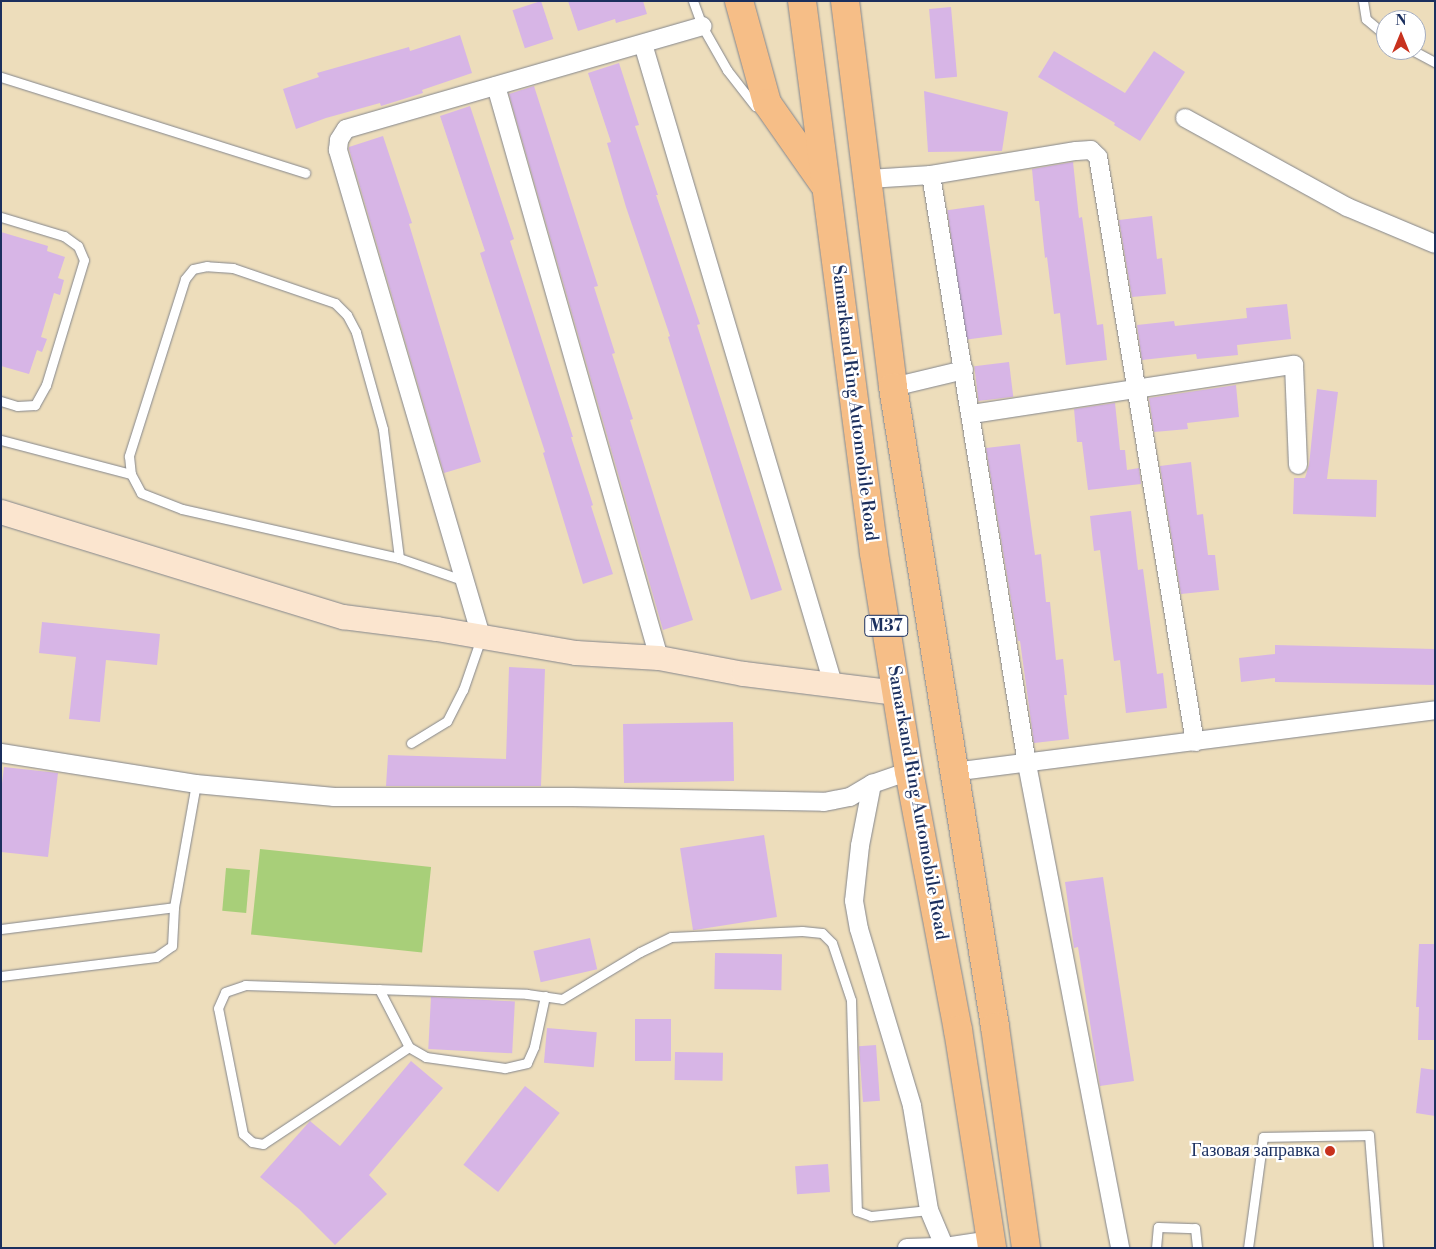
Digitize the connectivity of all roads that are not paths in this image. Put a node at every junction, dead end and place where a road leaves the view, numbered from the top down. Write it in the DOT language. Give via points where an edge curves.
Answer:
graph roads {
  1 [pos="693,1"];
  2 [pos="739,1"];
  3 [pos="802,1"];
  4 [pos="845,1"];
  5 [pos="860,1"];
  6 [pos="1363,1"];
  7 [pos="702,26"];
  8 [pos="1376,28"];
  9 [pos="643,44"];
  10 [pos="1,77"];
  11 [pos="496,86"];
  12 [pos="754,106"];
  13 [pos="1186,118"];
  14 [pos="305,173"];
  15 [pos="931,175"];
  16 [pos="869,178"];
  17 [pos="826,187"];
  18 [pos="1,217"];
  19 [pos="1435,244"];
  20 [pos="964,370"];
  21 [pos="893,387"];
  22 [pos="1138,390"];
  23 [pos="1,401"];
  24 [pos="972,414"];
  25 [pos="1,440"];
  26 [pos="1298,466"];
  27 [pos="131,474"];
  28 [pos="1,512"];
  29 [pos="399,558"];
  30 [pos="465,581"];
  31 [pos="481,636"];
  32 [pos="659,658"];
  33 [pos="834,687"];
  34 [pos="897,693"];
  35 [pos="1435,710"];
  36 [pos="1195,742"];
  37 [pos="411,743"];
  38 [pos="1,753"];
  39 [pos="1027,764"];
  40 [pos="909,771"];
  41 [pos="953,772"];
  42 [pos="196,784"];
  43 [pos="872,784"];
  44 [pos="174,907"];
  45 [pos="1,929"];
  46 [pos="1,976"];
  47 [pos="379,989"];
  48 [pos="545,996"];
  49 [pos="409,1047"];
  50 [pos="929,1210"];
  51 [pos="991,1244"];
  52 [pos="945,1247"];
  53 [pos="907,1248"];
  54 [pos="1026,1248"];
  55 [pos="1120,1248"];
  56 [pos="1156,1248"];
  57 [pos="1197,1248"];
  58 [pos="1248,1248"];
  59 [pos="1378,1248"];
  1 -- 7 [label="lane"];
  2 -- 17 [label="highway" via="767,103"];
  3 -- 17 [label="highway, Samarkand Ring Automobile Road / M37"];
  4 -- 16 [label="highway, M37"];
  5 -- 16 [label="highway"];
  6 -- 8 [label="lane" via="1366,19"];
  7 -- 9 [label="street"];
  7 -- 12 [label="lane" via="727,70"];
  9 -- 11 [label="street"];
  9 -- 33 [label="street"];
  10 -- 14 [label="lane"];
  11 -- 30 [label="street" via="346,128 338,140 338,150"];
  11 -- 32 [label="street"];
  13 -- 19 [label="street" via="1347,207"];
  15 -- 16 [label="street"];
  15 -- 20 [label="street"];
  15 -- 22 [label="street" via="1076,151 1091,150 1098,157"];
  16 -- 21 [label="highway, M37"];
  17 -- 34 [label="highway, Samarkand Ring Automobile Road / M37" via="874,553"];
  18 -- 23 [label="lane" via="64,236 78,246 84,260 46,385 35,405 16,406"];
  20 -- 21 [label="street"];
  20 -- 24 [label="street"];
  21 -- 41 [label="highway, M37"];
  22 -- 24 [label="street"];
  22 -- 26 [label="street" via="1294,365"];
  22 -- 36 [label="street"];
  24 -- 39 [label="street"];
  25 -- 27 [label="lane"];
  27 -- 29 [label="lane" via="141,493 182,509"];
  27 -- 29 [label="lane" via="129,456 185,279 193,269 207,266 233,268 335,304 347,315 356,332 383,429"];
  28 -- 31 [label="street" via="343,618"];
  29 -- 30 [label="lane"];
  30 -- 31 [label="street"];
  31 -- 32 [label="street" via="576,653"];
  31 -- 37 [label="lane" via="463,690 447,721"];
  32 -- 33 [label="street"];
  33 -- 34 [label="street"];
  34 -- 40 [label="highway, Samarkand Ring Automobile Road / M37"];
  35 -- 36 [label="street"];
  36 -- 39 [label="street"];
  38 -- 42 [label="street"];
  39 -- 41 [label="street"];
  39 -- 55 [label="street"];
  40 -- 43 [label="street"];
  40 -- 51 [label="highway, Samarkand Ring Automobile Road / M37" via="958,1030"];
  41 -- 54 [label="highway, M37" via="995,1026"];
  42 -- 43 [label="street" via="334,797 824,802 850,797"];
  42 -- 44 [label="lane"];
  43 -- 50 [label="street" via="854,900 859,929 912,1106"];
  44 -- 45 [label="lane"];
  44 -- 46 [label="lane" via="172,946 156,957"];
  47 -- 48 [label="lane"];
  47 -- 49 [label="lane"];
  47 -- 49 [label="lane" via="245,985 226,992 218,1008 243,1134 252,1142 263,1144"];
  48 -- 49 [label="lane" via="534,1047 527,1063 506,1068 426,1057"];
  48 -- 50 [label="lane" via="562,999 671,937 802,931 822,933 832,943 851,1000 857,1211 871,1216"];
  50 -- 52 [label="street"];
  51 -- 52 [label="street"];
  52 -- 53 [label="street"];
  56 -- 57 [label="lane" via="1158,1227 1195,1228"];
  58 -- 59 [label="lane" via="1263,1137 1369,1135"];
}
